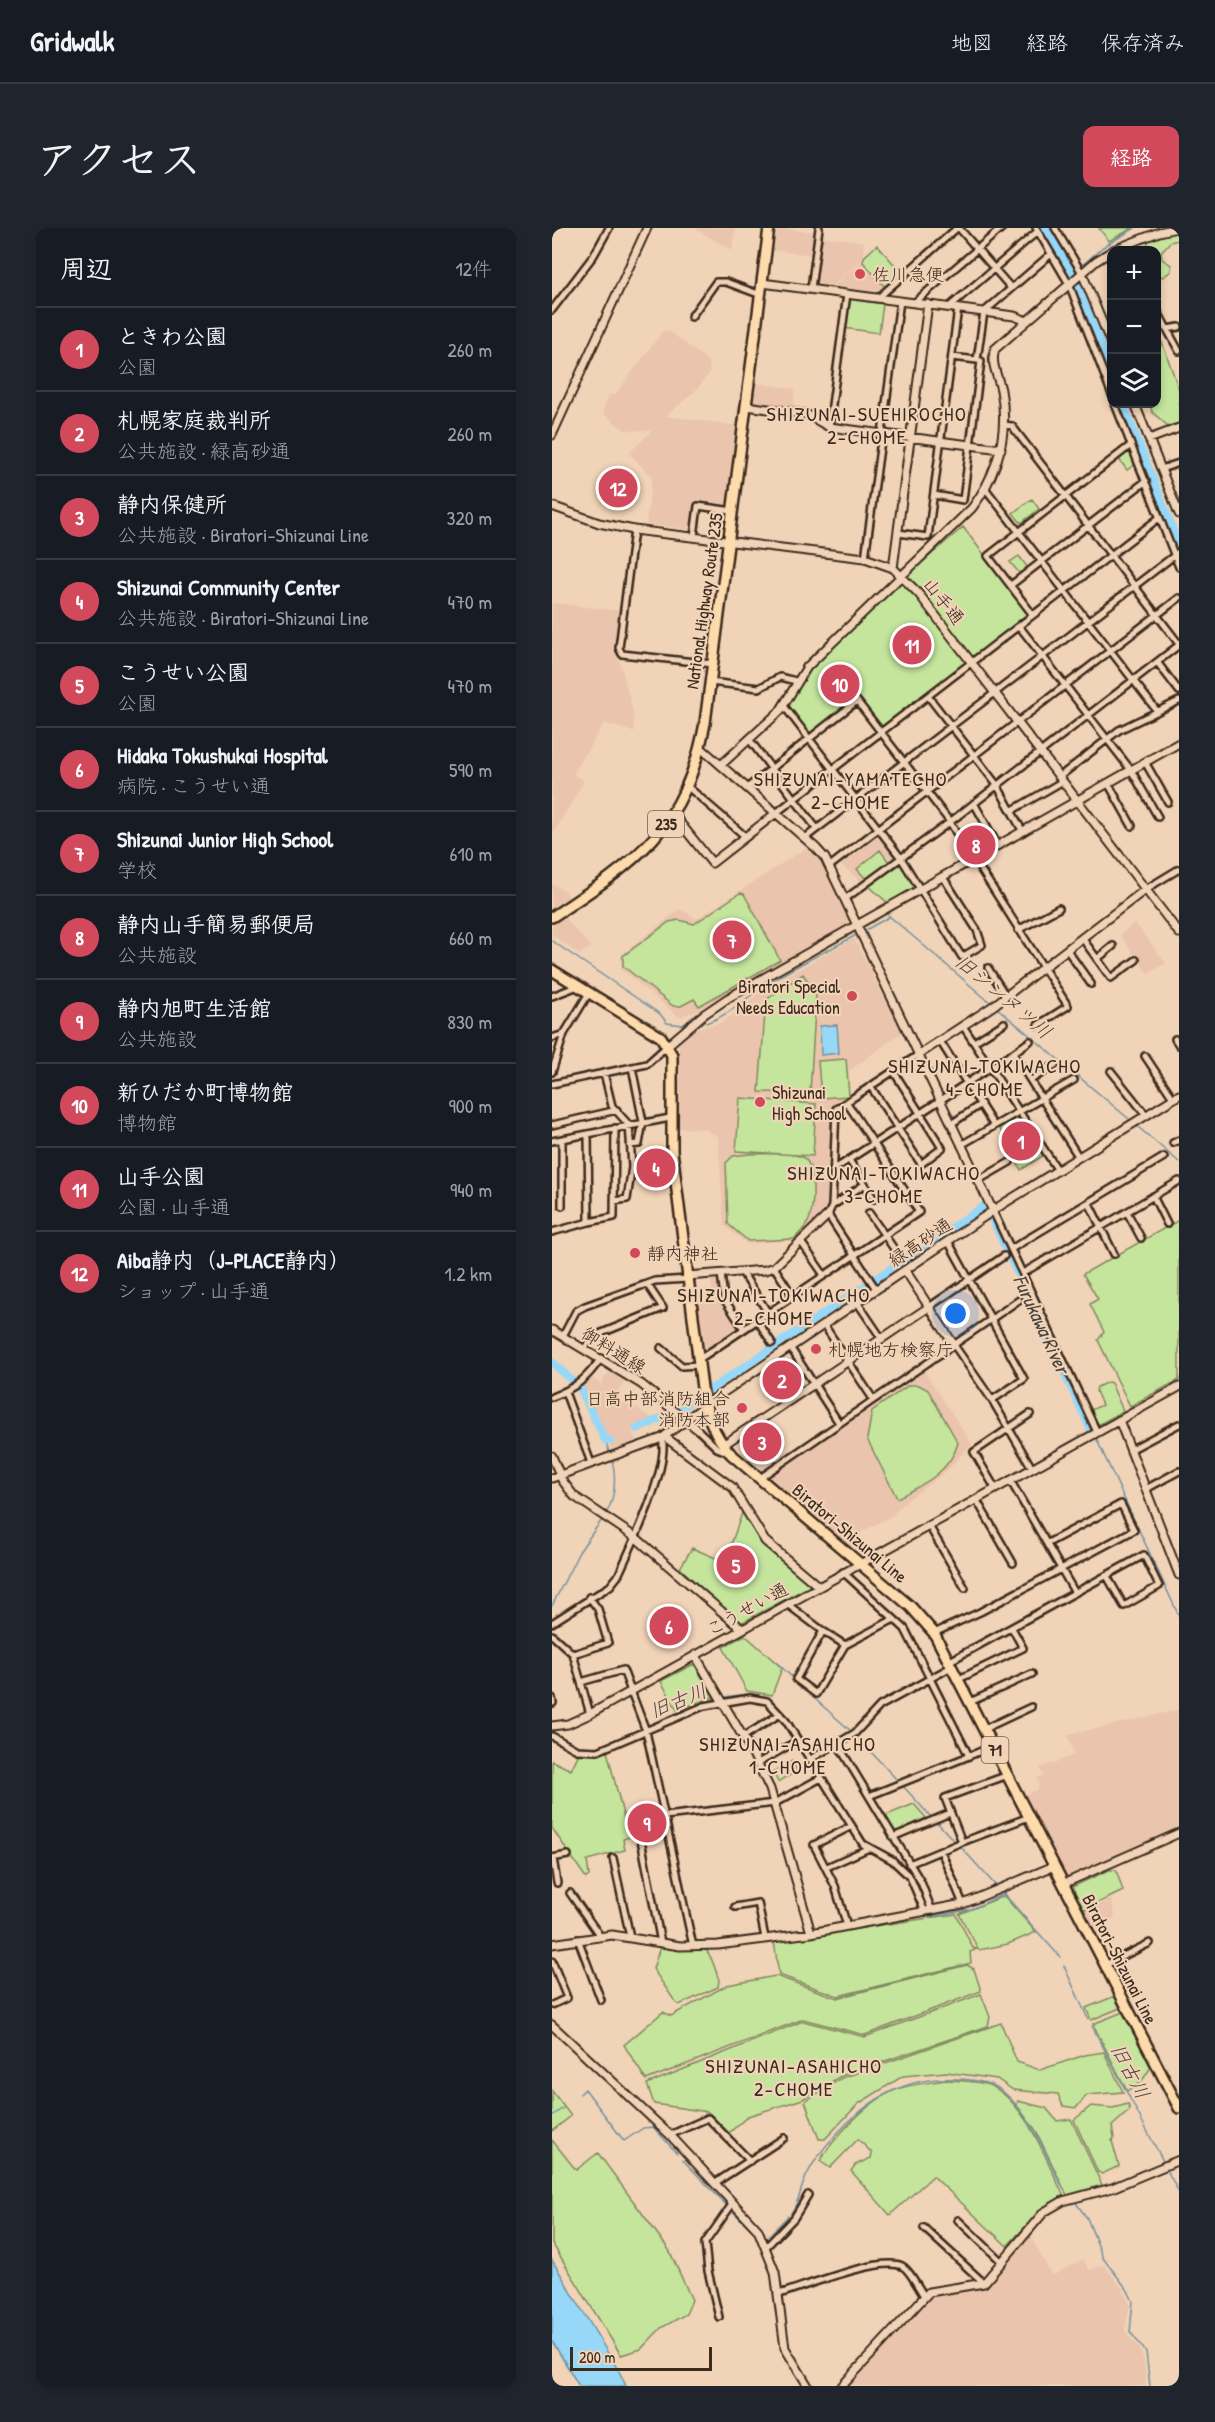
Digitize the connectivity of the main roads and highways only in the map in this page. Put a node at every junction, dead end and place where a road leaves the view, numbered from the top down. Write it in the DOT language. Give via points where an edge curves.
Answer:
graph roads {
  1 [pos="769,228"];
  2 [pos="552,917"];
  3 [pos="552,970"];
  4 [pos="1178,2104"];
  1 -- 2 [label="main road, National Highway Route 235 / 235" via="701,748 688,787 657,836 631,863"];
  3 -- 4 [label="main road, Biratori-Shizunai Line / 71" via="654,1032 668,1045 674,1064 670,1118 698,1362 714,1432 731,1454 911,1607 934,1633"];
}
